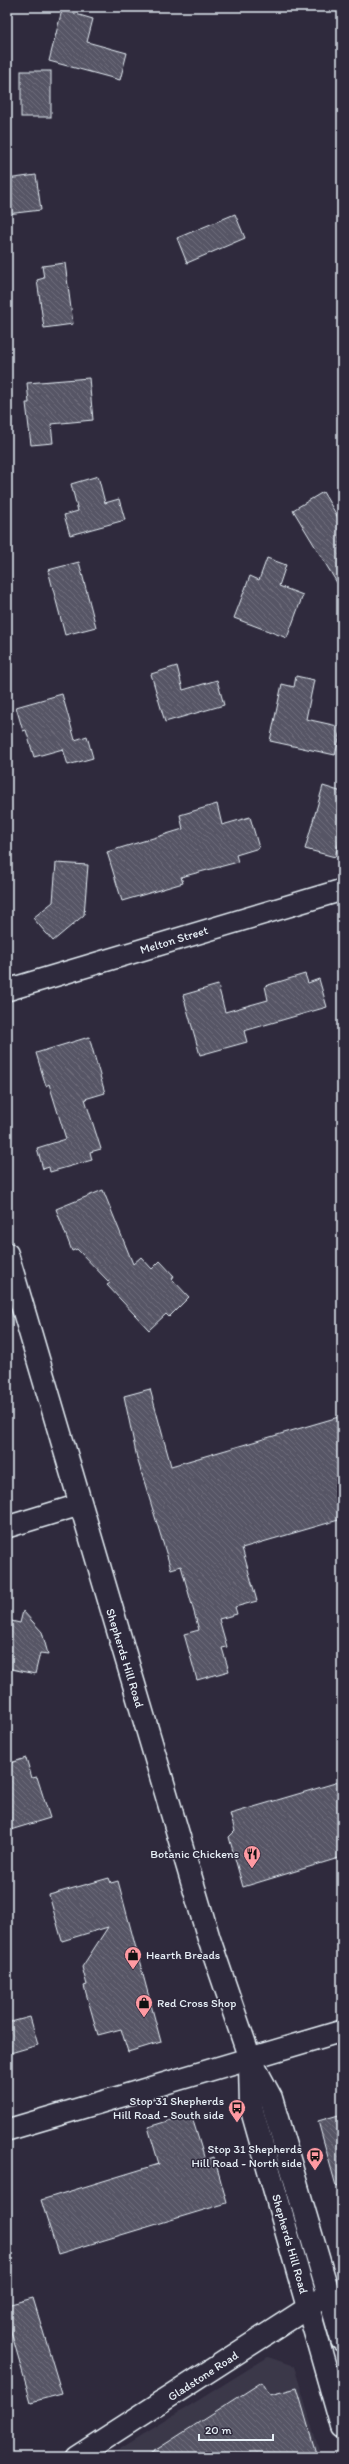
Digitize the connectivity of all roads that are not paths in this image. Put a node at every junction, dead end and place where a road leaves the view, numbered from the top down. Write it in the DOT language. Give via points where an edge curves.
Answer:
graph roads {
  1 [pos="342,890"];
  2 [pos="7,990"];
  3 [pos="7,1254"];
  4 [pos="79,1505"];
  5 [pos="7,1527"];
  6 [pos="342,2031"];
  7 [pos="250,2059"];
  8 [pos="7,2130"];
  9 [pos="329,2294"];
  10 [pos="308,2307"];
  11 [pos="342,2340"];
  12 [pos="342,2427"];
  13 [pos="76,2457"];
  1 -- 2 [label="street, Melton Street"];
  3 -- 4 [label="main road, Shepherds Hill Road"];
  4 -- 5 [label="street"];
  4 -- 7 [label="main road, Shepherds Hill Road" via="209,1939"];
  6 -- 7 [label="street"];
  7 -- 8 [label="street"];
  7 -- 9 [label="main road, Shepherds Hill Road" via="271,2098"];
  7 -- 10 [label="main road, Shepherds Hill Road" via="251,2107"];
  9 -- 10 [label="street, Gladstone Road"];
  9 -- 11 [label="main road, Shepherds Hill Road"];
  10 -- 12 [label="main road, Shepherds Hill Road"];
  10 -- 13 [label="street, Gladstone Road"];
}
